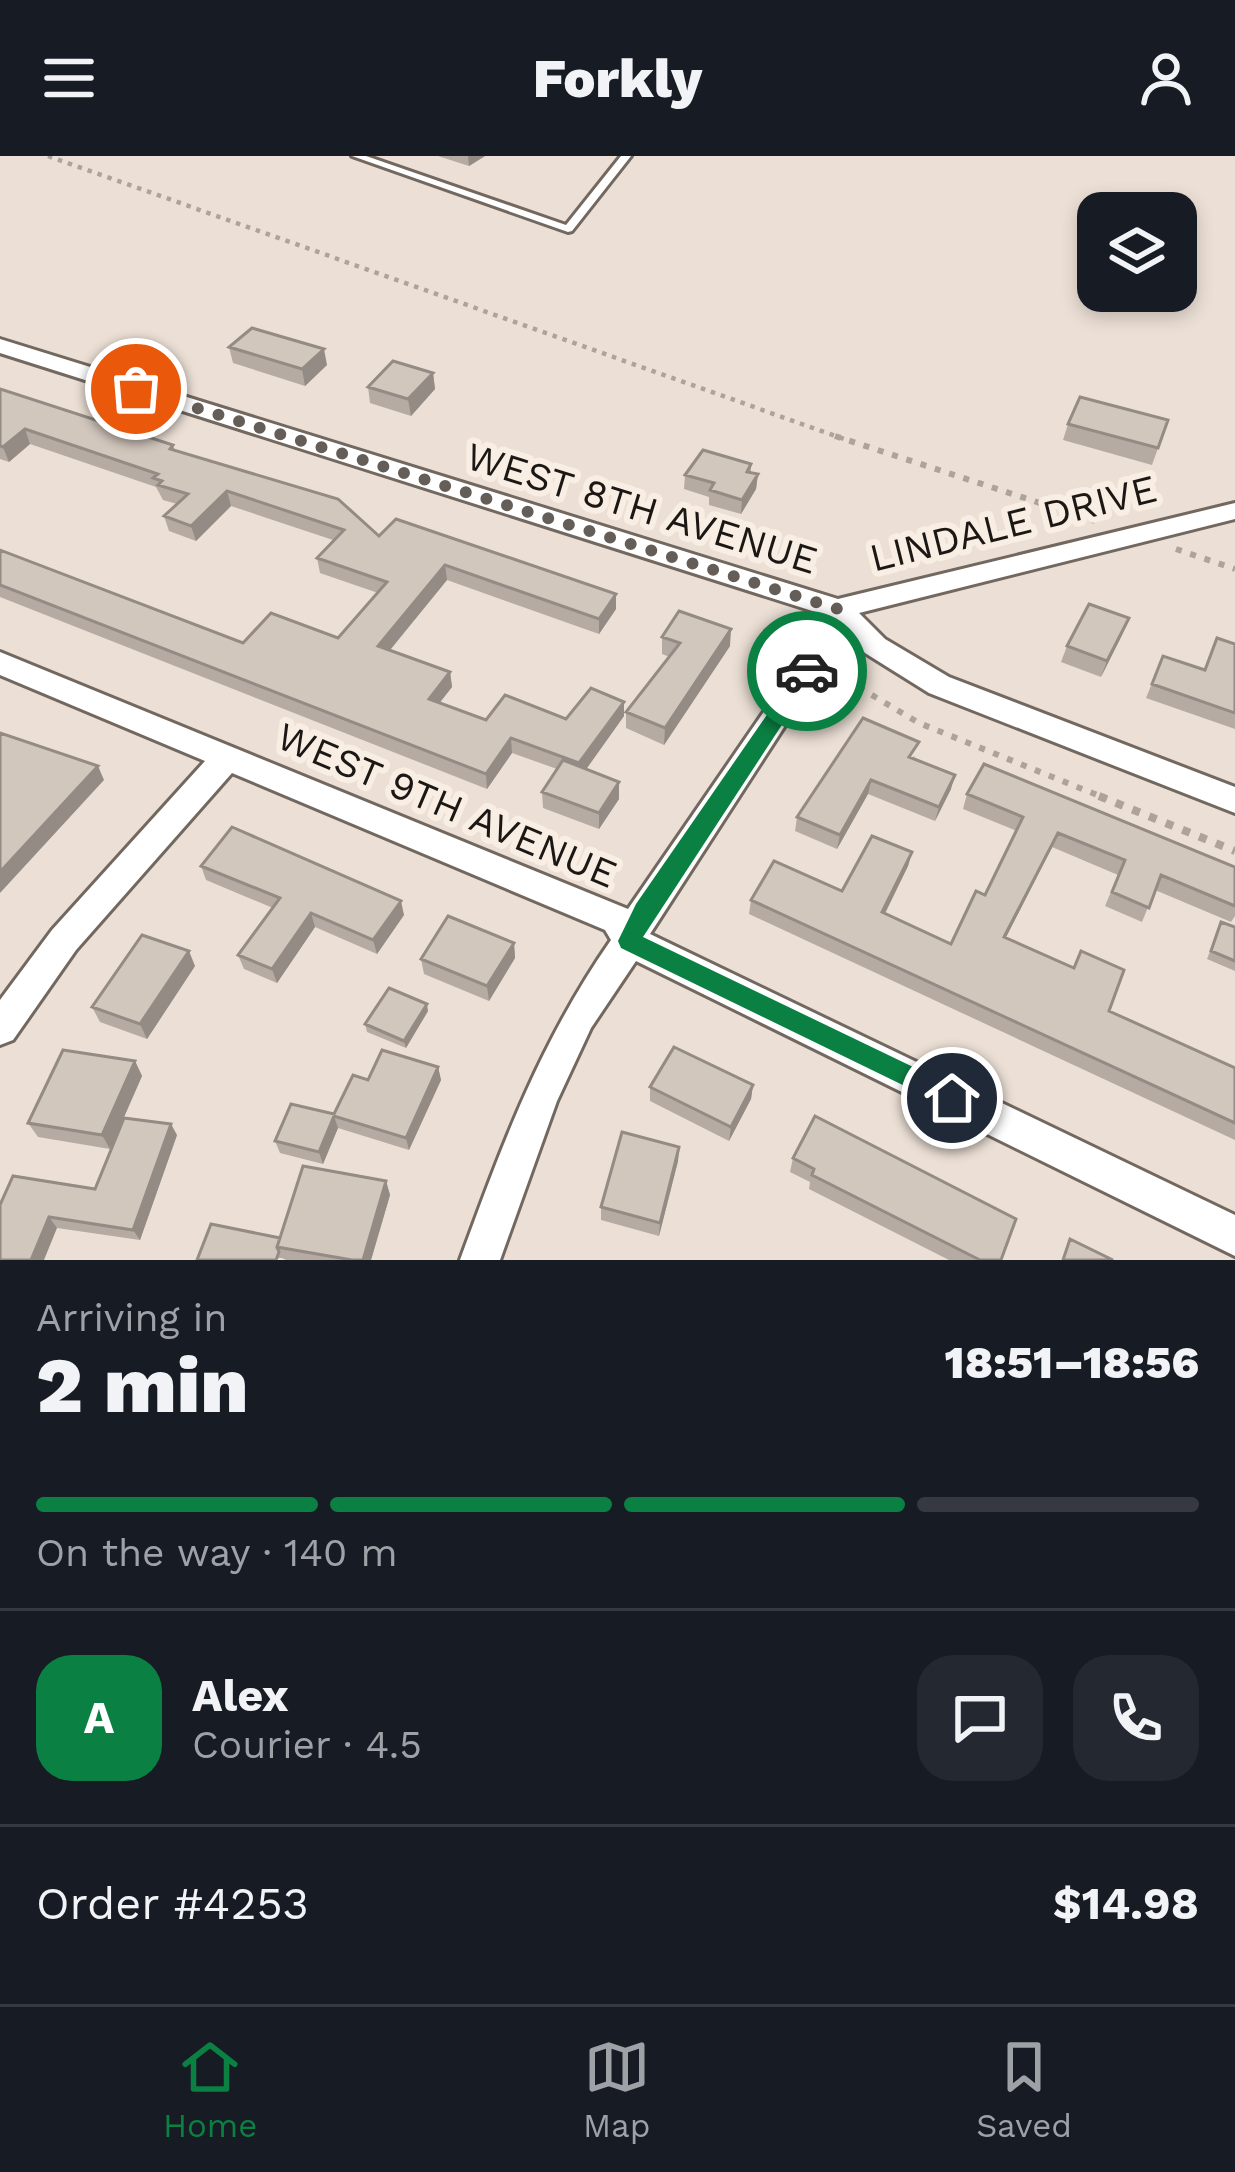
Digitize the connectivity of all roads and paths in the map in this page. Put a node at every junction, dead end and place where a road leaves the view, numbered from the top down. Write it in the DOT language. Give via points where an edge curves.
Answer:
graph roads {
  1 [pos="48,156"];
  2 [pos="357,156"];
  3 [pos="626,156"];
  4 [pos="0,346"];
  5 [pos="1235,512"];
  6 [pos="1099,523"];
  7 [pos="1199,557"];
  8 [pos="1235,569"];
  9 [pos="838,609"];
  10 [pos="0,663"];
  11 [pos="830,670"];
  12 [pos="226,758"];
  13 [pos="1235,800"];
  14 [pos="1235,851"];
  15 [pos="629,941"];
  16 [pos="0,1030"];
  17 [pos="1235,1236"];
  18 [pos="480,1260"];
  1 -- 6 [label="path"];
  2 -- 3 [label="lane" via="568,229"];
  4 -- 9 [label="street, WEST 8TH AVENUE"];
  5 -- 9 [label="street, LINDALE DRIVE"];
  7 -- 8 [label="path"];
  9 -- 13 [label="street, WEST 8TH AVENUE" via="875,646 939,685"];
  9 -- 15 [label="street, LINDALE DRIVE" via="828,641"];
  10 -- 12 [label="street, WEST 9TH AVENUE"];
  11 -- 14 [label="path" via="936,731"];
  12 -- 15 [label="street, WEST 9TH AVENUE" via="617,920"];
  12 -- 16 [label="street" via="64,940"];
  15 -- 17 [label="street, WEST 9TH AVENUE"];
  15 -- 18 [label="street, LINDALE DRIVE" via="578,1017 539,1098"];
}
